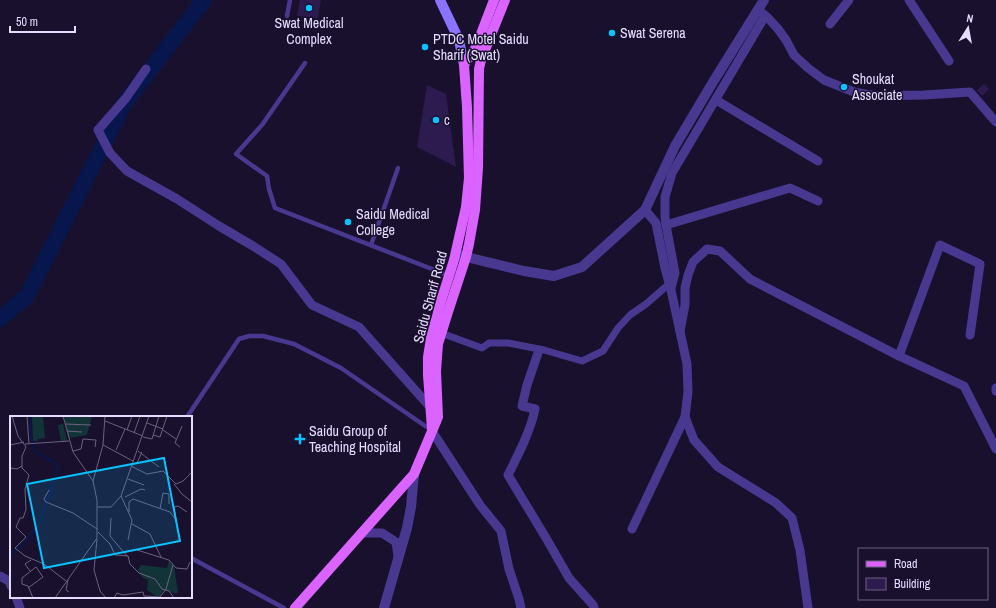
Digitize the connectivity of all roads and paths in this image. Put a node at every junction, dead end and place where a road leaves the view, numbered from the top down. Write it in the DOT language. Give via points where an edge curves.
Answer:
graph roads {
  1 [pos="290,0"];
  2 [pos="440,0"];
  3 [pos="494,0"];
  4 [pos="505,0"];
  5 [pos="764,0"];
  6 [pos="849,0"];
  7 [pos="909,0"];
  8 [pos="761,13"];
  9 [pos="287,16"];
  10 [pos="830,24"];
  11 [pos="476,47"];
  12 [pos="950,61"];
  13 [pos="305,63"];
  14 [pos="464,64"];
  15 [pos="146,69"];
  16 [pos="479,69"];
  17 [pos="716,100"];
  18 [pos="996,122"];
  19 [pos="818,161"];
  20 [pos="473,167"];
  21 [pos="398,168"];
  22 [pos="818,201"];
  23 [pos="645,210"];
  24 [pos="666,225"];
  25 [pos="371,245"];
  26 [pos="456,255"];
  27 [pos="466,257"];
  28 [pos="450,276"];
  29 [pos="670,287"];
  30 [pos="680,331"];
  31 [pos="441,333"];
  32 [pos="970,335"];
  33 [pos="539,350"];
  34 [pos="898,356"];
  35 [pos="430,408"];
  36 [pos="188,416"];
  37 [pos="685,417"];
  38 [pos="432,431"];
  39 [pos="996,449"];
  40 [pos="414,474"];
  41 [pos="632,529"];
  42 [pos="361,533"];
  43 [pos="192,559"];
  44 [pos="398,559"];
  45 [pos="0,576"];
  46 [pos="10,584"];
  47 [pos="16,598"];
  48 [pos="20,608"];
  49 [pos="284,608"];
  50 [pos="295,608"];
  51 [pos="384,608"];
  52 [pos="521,608"];
  53 [pos="594,608"];
  54 [pos="808,608"];
  1 -- 9 [label="lane"];
  2 -- 14 [label="main road" via="459,40"];
  3 -- 11 [label="main road"];
  4 -- 16 [label="main road"];
  5 -- 8 [label="street"];
  6 -- 10 [label="street"];
  7 -- 12 [label="street"];
  8 -- 17 [label="street"];
  8 -- 18 [label="street" via="782,34 794,55 824,80 854,92 876,96 970,92"];
  8 -- 23 [label="street" via="713,82 675,146"];
  11 -- 14 [label="main road"];
  11 -- 16 [label="main road"];
  13 -- 25 [label="lane" via="262,125 236,154 267,176 275,208"];
  14 -- 20 [label="main road, Saidu Sharif Road"];
  15 -- 35 [label="street" via="126,98 98,130 110,153 127,171 281,264 312,305 359,327"];
  16 -- 20 [label="main road"];
  17 -- 19 [label="street"];
  17 -- 24 [label="street" via="672,173 664,197"];
  20 -- 26 [label="main road, Saidu Sharif Road"];
  20 -- 27 [label="main road" via="476,210"];
  21 -- 25 [label="lane"];
  22 -- 24 [label="street" via="790,188"];
  23 -- 27 [label="street" via="582,267 554,276"];
  23 -- 29 [label="street" via="656,222"];
  24 -- 29 [label="street" via="675,273"];
  25 -- 28 [label="lane"];
  26 -- 27 [label="street"];
  26 -- 28 [label="main road, Saidu Sharif Road"];
  27 -- 31 [label="main road"];
  28 -- 35 [label="main road, Saidu Sharif Road" via="432,332 428,357"];
  29 -- 30 [label="street"];
  29 -- 33 [label="street" via="630,315 603,351 582,361"];
  30 -- 34 [label="street" via="688,275 693,262 707,249 720,251 750,279"];
  30 -- 37 [label="street" via="687,364 688,392"];
  31 -- 33 [label="street" via="482,348 489,344 508,343"];
  31 -- 38 [label="main road" via="436,371 438,417"];
  32 -- 34 [label="street" via="980,264 940,245"];
  33 -- 53 [label="street" via="522,406 535,408 533,417 508,475 569,578"];
  34 -- 39 [label="street" via="964,386"];
  35 -- 38 [label="main road, Saidu Sharif Road"];
  36 -- 38 [label="lane" via="239,339 263,336 294,344 341,368"];
  37 -- 41 [label="street"];
  37 -- 54 [label="street" via="694,440 718,467 776,503 792,518 800,550"];
  38 -- 40 [label="main road, Saidu Sharif Road"];
  38 -- 52 [label="street" via="480,505 501,531"];
  40 -- 42 [label="main road, Saidu Sharif Road"];
  40 -- 44 [label="street" via="411,507"];
  42 -- 44 [label="street" via="382,533 396,542"];
  42 -- 50 [label="main road, Saidu Sharif Road"];
  43 -- 49 [label="lane"];
  44 -- 51 [label="street"];
  45 -- 46 [label="street"];
  47 -- 48 [label="street"];
}
